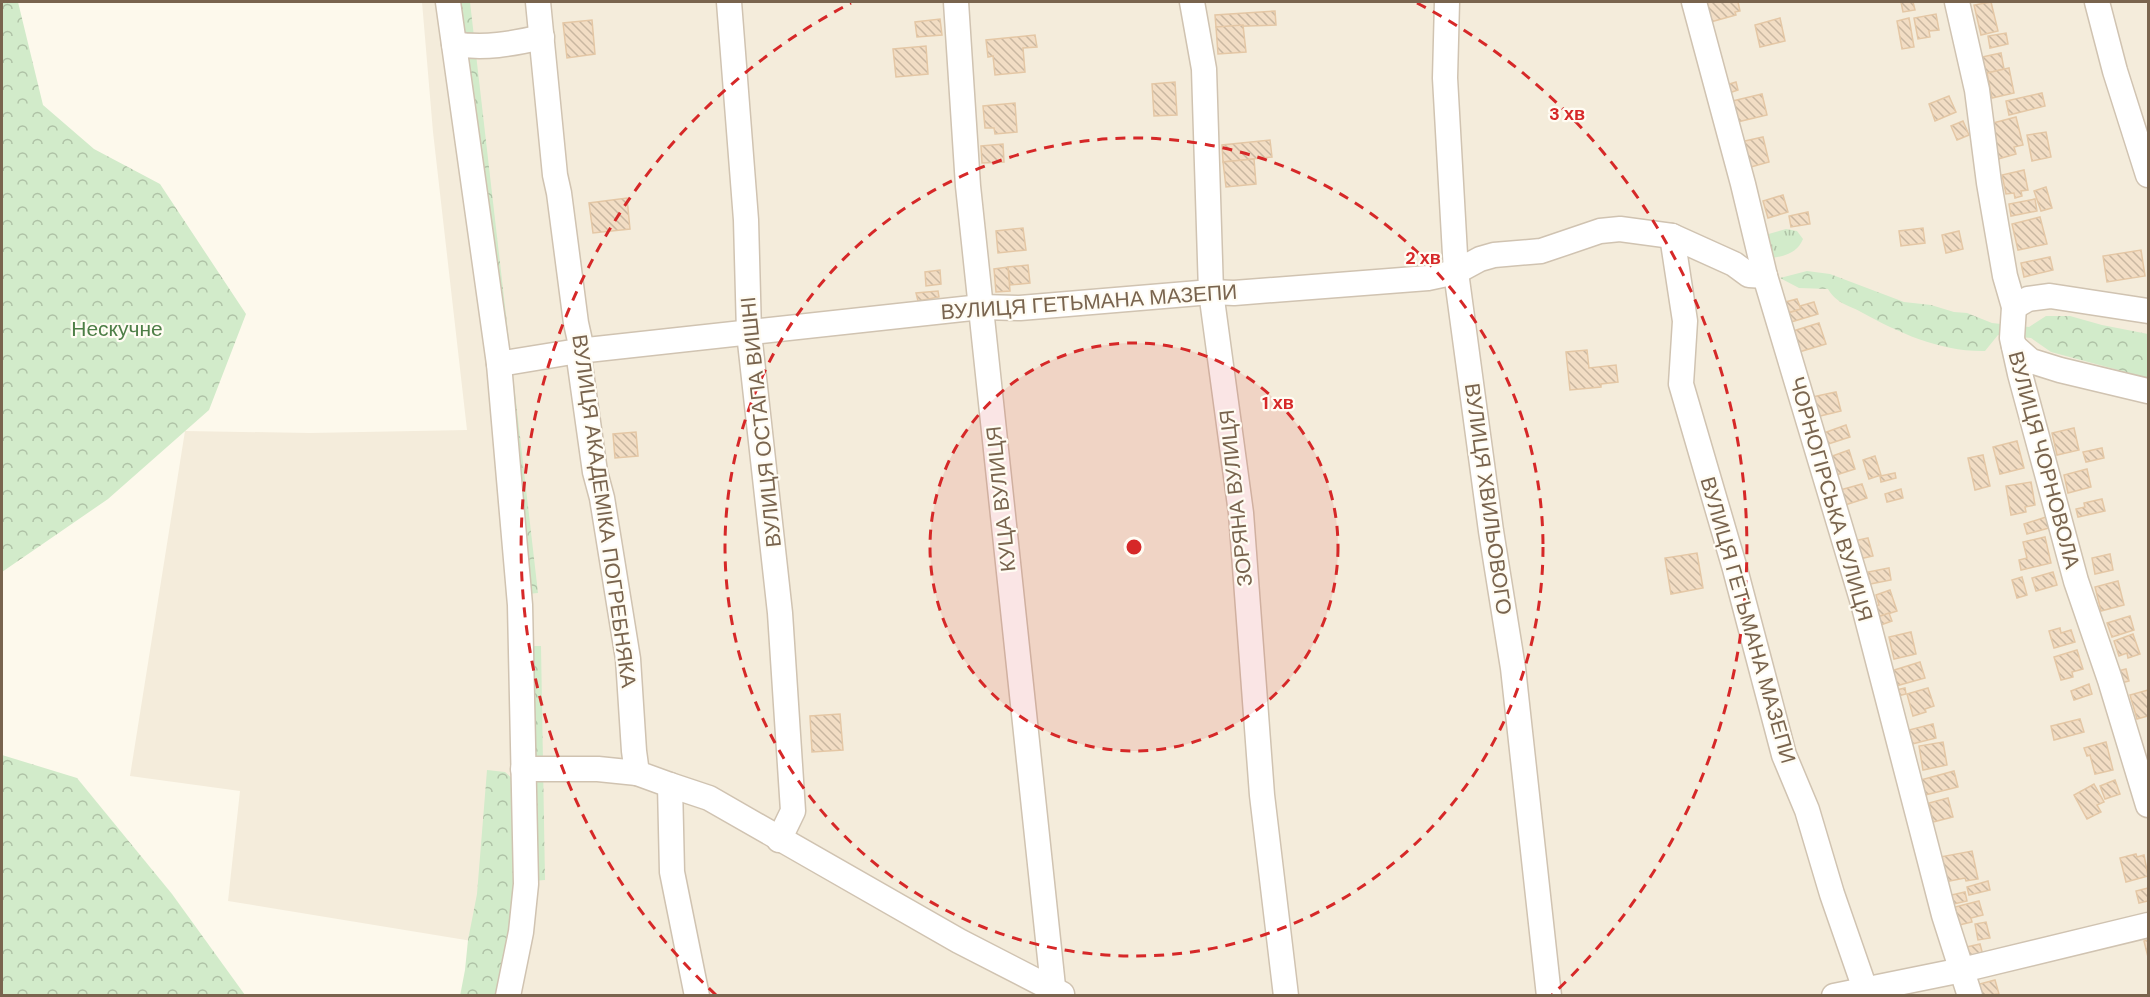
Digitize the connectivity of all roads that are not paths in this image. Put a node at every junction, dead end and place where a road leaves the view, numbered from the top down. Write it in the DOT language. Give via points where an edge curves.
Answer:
graph roads {
  1 [pos="448,2"];
  2 [pos="538,2"];
  3 [pos="729,2"];
  4 [pos="956,2"];
  5 [pos="1192,2"];
  6 [pos="1447,2"];
  7 [pos="1694,2"];
  8 [pos="1957,2"];
  9 [pos="2097,2"];
  10 [pos="542,37"];
  11 [pos="454,44"];
  12 [pos="2148,175"];
  13 [pos="1672,236"];
  14 [pos="1456,272"];
  15 [pos="1765,276"];
  16 [pos="1211,292"];
  17 [pos="981,307"];
  18 [pos="2148,311"];
  19 [pos="2014,329"];
  20 [pos="749,333"];
  21 [pos="578,351"];
  22 [pos="499,364"];
  23 [pos="2148,391"];
  24 [pos="523,769"];
  25 [pos="637,773"];
  26 [pos="670,785"];
  27 [pos="2148,805"];
  28 [pos="779,840"];
  29 [pos="2148,925"];
  30 [pos="1962,970"];
  31 [pos="1865,992"];
  32 [pos="1057,993"];
  33 [pos="508,996"];
  34 [pos="697,996"];
  35 [pos="1286,996"];
  36 [pos="1549,996"];
  37 [pos="1834,996"];
  38 [pos="1970,996"];
  1 -- 11 [label="street"];
  2 -- 10 [label="street, ВУЛИЦЯ АКАДЕМІКА ПОГРЕБНЯКА"];
  3 -- 20 [label="street, ВУЛИЦЯ ОСТАПА ВИШНІ" via="746,220"];
  4 -- 17 [label="street, КУЦА ВУЛИЦЯ" via="968,186"];
  5 -- 16 [label="street, ЗОРЯНА ВУЛИЦЯ" via="1204,69"];
  6 -- 14 [label="street, ВУЛИЦЯ ХВИЛЬОВОГО" via="1445,78"];
  7 -- 15 [label="street, ЧОРНОГІРСЬКА ВУЛИЦЯ"];
  8 -- 19 [label="street, ВУЛИЦЯ ЧОРНОВОЛА" via="1977,90"];
  9 -- 12 [label="street"];
  10 -- 11 [label="street" via="497,46"];
  10 -- 21 [label="street, ВУЛИЦЯ АКАДЕМІКА ПОГРЕБНЯКА" via="555,175 580,341"];
  11 -- 22 [label="street"];
  13 -- 14 [label="street, ВУЛИЦЯ ГЕТЬМАНА МАЗЕПИ" via="1620,229 1600,231 1541,251 1480,259"];
  13 -- 15 [label="street, ВУЛИЦЯ ГЕТЬМАНА МАЗЕПИ" via="1734,264 1749,275"];
  13 -- 31 [label="street, ВУЛИЦЯ ГЕТЬМАНА МАЗЕПИ" via="1685,321 1681,384 1784,755 1807,810"];
  14 -- 16 [label="street, ВУЛИЦЯ ГЕТЬМАНА МАЗЕПИ" via="1428,278"];
  14 -- 36 [label="street, ВУЛИЦЯ ХВИЛЬОВОГО" via="1513,668"];
  15 -- 30 [label="street, ЧОРНОГІРСЬКА ВУЛИЦЯ" via="1863,603 1944,915"];
  16 -- 17 [label="street, ВУЛИЦЯ ГЕТЬМАНА МАЗЕПИ" via="1020,308"];
  16 -- 35 [label="street, ЗОРЯНА ВУЛИЦЯ" via="1241,513 1262,795"];
  17 -- 20 [label="street, ВУЛИЦЯ ГЕТЬМАНА МАЗЕПИ"];
  17 -- 32 [label="street, КУЦА ВУЛИЦЯ"];
  18 -- 19 [label="street" via="2050,297 2028,299"];
  19 -- 23 [label="street" via="2031,361"];
  19 -- 27 [label="street, ВУЛИЦЯ ЧОРНОВОЛА" via="2020,374 2076,581"];
  20 -- 21 [label="street, ВУЛИЦЯ ГЕТЬМАНА МАЗЕПИ"];
  20 -- 28 [label="street, ВУЛИЦЯ ОСТАПА ВИШНІ" via="780,613 793,811"];
  21 -- 22 [label="street, ВУЛИЦЯ ГЕТЬМАНА МАЗЕПИ"];
  21 -- 25 [label="street, ВУЛИЦЯ АКАДЕМІКА ПОГРЕБНЯКА" via="628,659"];
  22 -- 24 [label="street" via="520,605"];
  24 -- 25 [label="street"];
  24 -- 33 [label="street" via="525,909"];
  25 -- 26 [label="street"];
  26 -- 28 [label="street" via="709,798"];
  26 -- 34 [label="street" via="672,872"];
  28 -- 32 [label="street"];
  29 -- 30 [label="street"];
  30 -- 31 [label="street"];
  30 -- 38 [label="street, ЧОРНОГІРСЬКА ВУЛИЦЯ"];
  31 -- 37 [label="street"];
}
